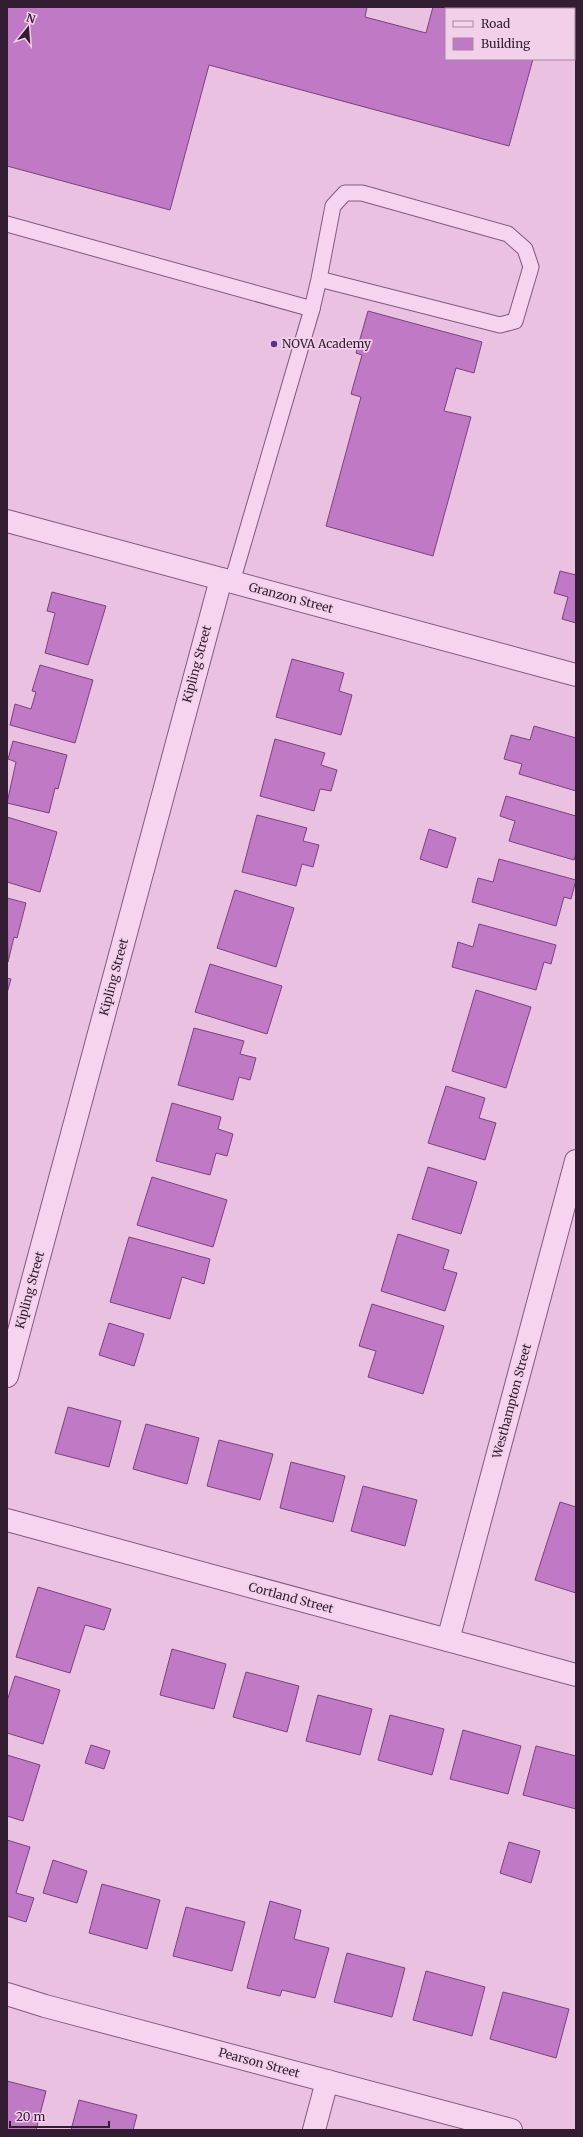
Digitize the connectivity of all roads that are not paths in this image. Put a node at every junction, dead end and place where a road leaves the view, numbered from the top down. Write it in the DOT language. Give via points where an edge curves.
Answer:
graph roads {
  1 [pos="7,224"];
  2 [pos="319,279"];
  3 [pos="312,309"];
  4 [pos="7,520"];
  5 [pos="226,580"];
  6 [pos="576,675"];
  7 [pos="576,1161"];
  8 [pos="7,1376"];
  9 [pos="7,1520"];
  10 [pos="448,1640"];
  11 [pos="576,1675"];
  12 [pos="7,1994"];
  13 [pos="326,2081"];
  14 [pos="314,2130"];
  15 [pos="511,2130"];
  1 -- 3 [label="lane"];
  2 -- 2 [label="lane" via="500,325 515,320 531,267 525,250 508,234 362,193 345,193 333,206"];
  2 -- 3 [label="lane"];
  3 -- 5 [label="lane"];
  4 -- 5 [label="street, Granzon Street"];
  5 -- 6 [label="street, Granzon Street"];
  5 -- 8 [label="street, Kipling Street"];
  7 -- 10 [label="street, Westhampton Street"];
  9 -- 10 [label="street, Cortland Street"];
  10 -- 11 [label="street, Cortland Street"];
  12 -- 13 [label="street, Pearson Street"];
  13 -- 14 [label="street"];
  13 -- 15 [label="street, Pearson Street"];
}
